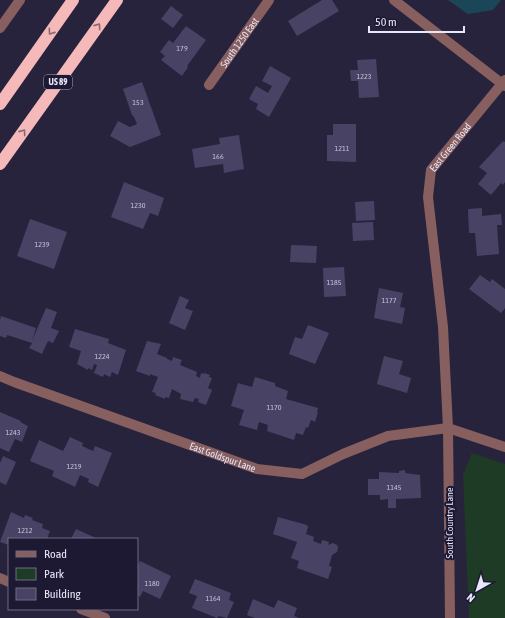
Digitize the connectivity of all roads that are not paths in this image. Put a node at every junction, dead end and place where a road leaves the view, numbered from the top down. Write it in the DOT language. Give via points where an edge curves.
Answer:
graph roads {
  1 [pos="20,0"];
  2 [pos="73,0"];
  3 [pos="117,0"];
  4 [pos="269,0"];
  5 [pos="394,0"];
  6 [pos="0,28"];
  7 [pos="504,83"];
  8 [pos="209,85"];
  9 [pos="0,104"];
  10 [pos="0,164"];
  11 [pos="0,376"];
  12 [pos="448,428"];
  13 [pos="505,447"];
  14 [pos="84,610"];
  15 [pos="105,618"];
  16 [pos="450,618"];
  1 -- 6 [label="street"];
  2 -- 9 [label="highway, one-way"];
  10 -- 3 [label="highway, US 89, one-way"];
  4 -- 8 [label="street, South 1250 East"];
  5 -- 7 [label="street, East Green Road"];
  7 -- 12 [label="street, East Green Road" via="431,170 428,197 443,327"];
  11 -- 12 [label="street, East Goldspur Lane" via="257,469 302,474 388,436"];
  12 -- 13 [label="street"];
  12 -- 16 [label="street, South Country Lane"];
  14 -- 15 [label="street"];
}
